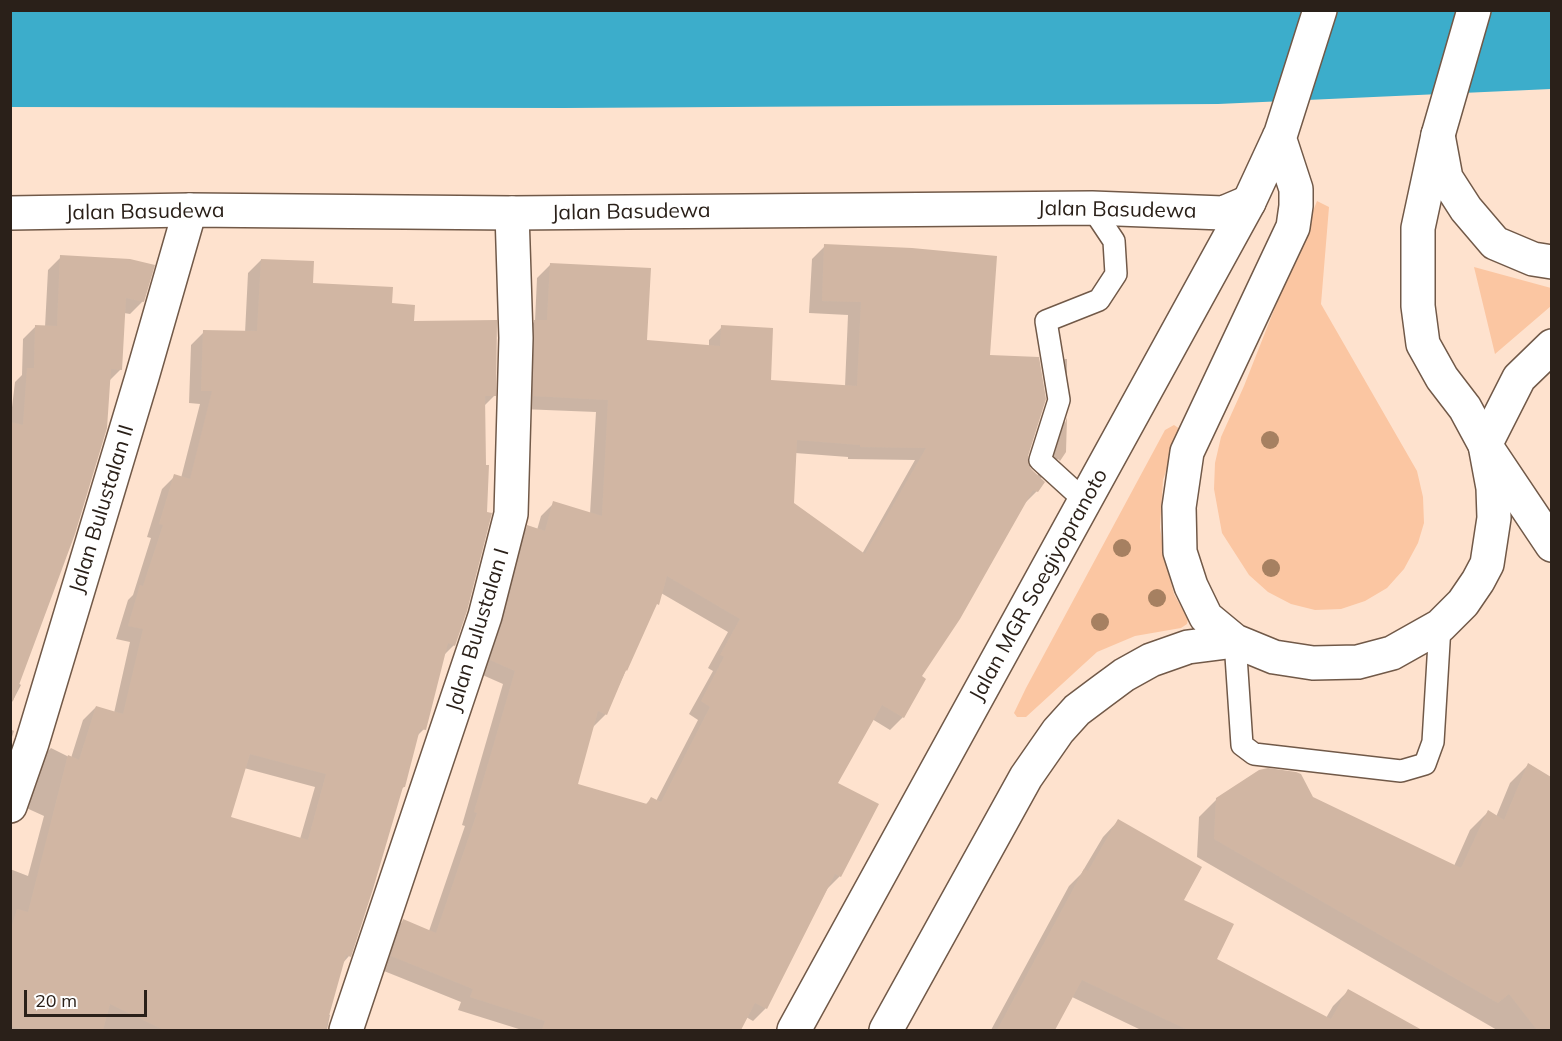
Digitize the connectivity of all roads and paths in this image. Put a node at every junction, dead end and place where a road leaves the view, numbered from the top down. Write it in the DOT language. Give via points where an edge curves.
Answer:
graph roads {
  1 [pos="1320,10"];
  2 [pos="1474,10"];
  3 [pos="1280,135"];
  4 [pos="1438,135"];
  5 [pos="1249,202"];
  6 [pos="1092,208"];
  7 [pos="190,210"];
  8 [pos="512,213"];
  9 [pos="15,218"];
  10 [pos="1551,262"];
  11 [pos="1551,346"];
  12 [pos="1485,445"];
  13 [pos="1084,501"];
  14 [pos="1551,544"];
  15 [pos="1440,626"];
  16 [pos="1235,641"];
  17 [pos="10,806"];
  18 [pos="346,1030"];
  19 [pos="794,1030"];
  20 [pos="886,1030"];
  1 -- 3 [label="main road, Jalan MGR Soegiyopranoto"];
  2 -- 4 [label="main road"];
  3 -- 5 [label="main road, Jalan MGR Soegiyopranoto"];
  3 -- 16 [label="main road" via="1296,189 1293,227 1187,453 1179,507 1180,552 1191,586 1206,617"];
  4 -- 10 [label="main road" via="1446,178 1495,243"];
  4 -- 12 [label="main road" via="1418,228 1418,306 1423,344"];
  5 -- 6 [label="main road, Jalan Basudewa" via="1223,213"];
  5 -- 13 [label="main road, Jalan MGR Soegiyopranoto"];
  6 -- 8 [label="main road, Jalan Basudewa"];
  6 -- 13 [label="lane" via="1114,241 1116,274 1099,300 1047,321 1059,400 1040,460"];
  7 -- 8 [label="main road, Jalan Basudewa"];
  7 -- 9 [label="main road, Jalan Basudewa"];
  7 -- 17 [label="main road, Jalan Bulustalan II"];
  8 -- 18 [label="main road, Jalan Bulustalan I" via="516,338 512,514 485,616"];
  11 -- 12 [label="main road" via="1519,378"];
  12 -- 14 [label="main road"];
  12 -- 15 [label="main road" via="1494,518 1486,564 1463,603"];
  13 -- 19 [label="main road, Jalan MGR Soegiyopranoto"];
  15 -- 16 [label="main road" via="1392,653 1358,662 1313,663 1274,657"];
  15 -- 16 [label="lane" via="1433,741 1425,764 1401,771 1254,754 1242,745"];
  16 -- 20 [label="main road" via="1188,647 1151,660 1085,704 1058,731 1026,777"];
}
